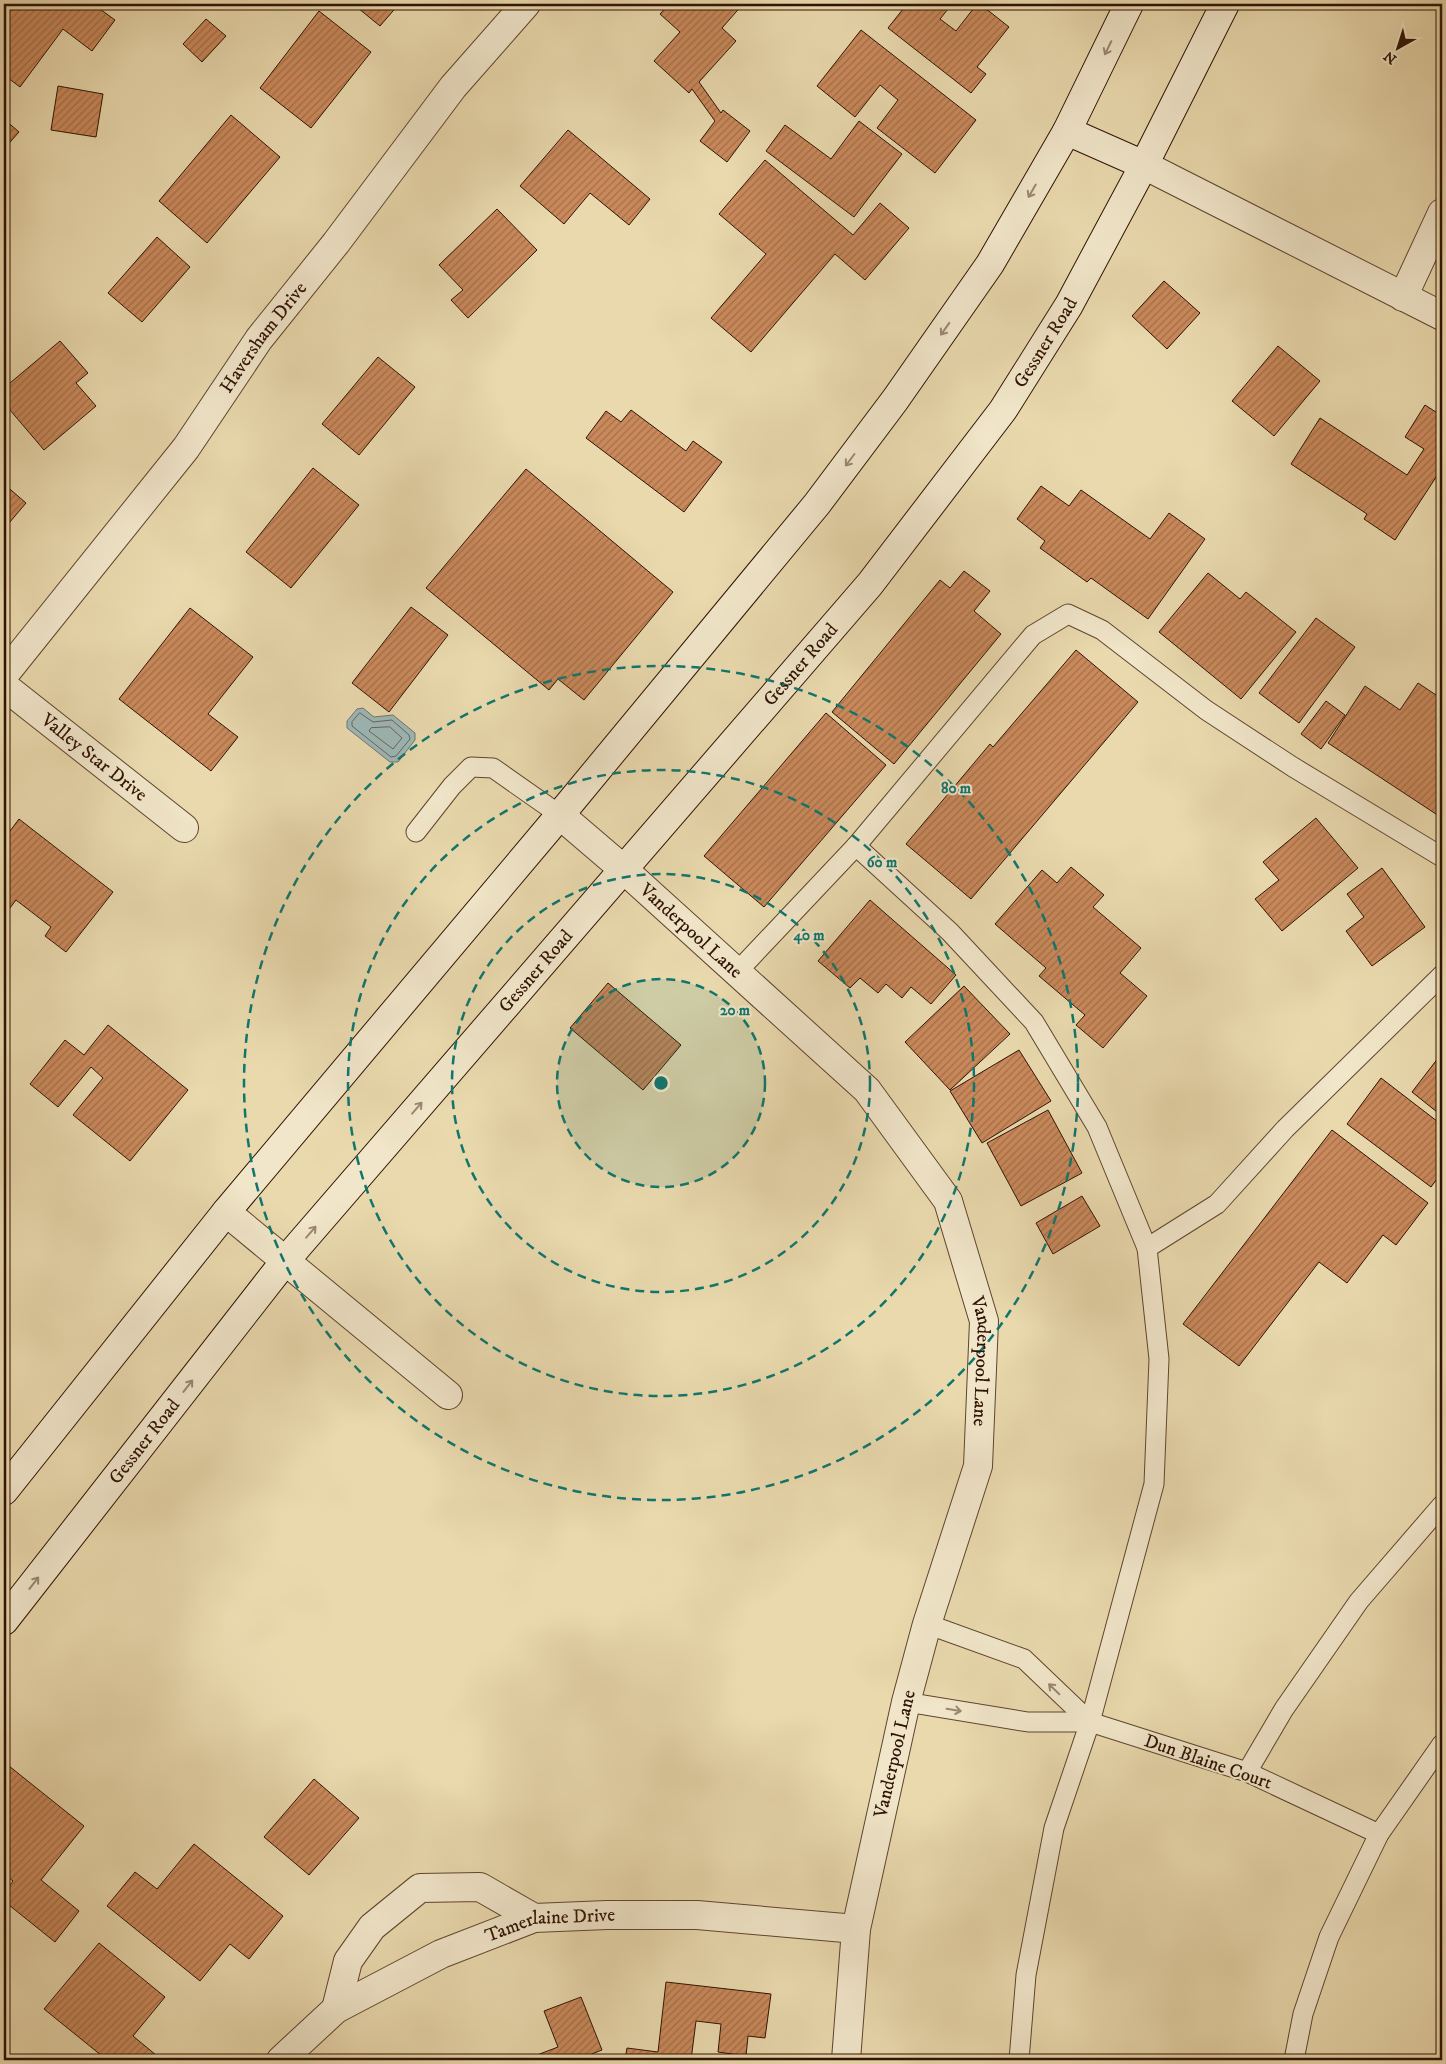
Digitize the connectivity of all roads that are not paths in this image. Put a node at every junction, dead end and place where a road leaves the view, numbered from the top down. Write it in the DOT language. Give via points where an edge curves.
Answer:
graph roads {
  1 [pos="526,4"];
  2 [pos="1129,4"];
  3 [pos="1225,4"];
  4 [pos="1067,130"];
  5 [pos="1144,164"];
  6 [pos="1442,213"];
  7 [pos="1403,296"];
  8 [pos="1442,316"];
  9 [pos="4,674"];
  10 [pos="4,686"];
  11 [pos="560,815"];
  12 [pos="184,828"];
  13 [pos="416,832"];
  14 [pos="856,846"];
  15 [pos="1442,857"];
  16 [pos="622,868"];
  17 [pos="737,972"];
  18 [pos="1442,975"];
  19 [pos="226,1212"];
  20 [pos="1147,1248"];
  21 [pos="285,1261"];
  22 [pos="448,1395"];
  23 [pos="4,1491"];
  24 [pos="1442,1505"];
  25 [pos="4,1621"];
  26 [pos="928,1624"];
  27 [pos="906,1702"];
  28 [pos="1090,1722"];
  29 [pos="1442,1744"];
  30 [pos="1247,1772"];
  31 [pos="1379,1834"];
  32 [pos="534,1918"];
  33 [pos="856,1929"];
  34 [pos="336,2009"];
  35 [pos="281,2060"];
  36 [pos="846,2060"];
  37 [pos="1019,2060"];
  38 [pos="1294,2060"];
  1 -- 9 [label="street, Haversham Drive" via="453,87 259,339 186,448"];
  2 -- 4 [label="street, one-way"];
  3 -- 5 [label="street, Gessner Road"];
  4 -- 5 [label="street"];
  4 -- 11 [label="street, one-way" via="990,264 895,400 817,504"];
  5 -- 7 [label="street"];
  5 -- 16 [label="street, Gessner Road" via="1069,305 1003,410 870,584"];
  6 -- 7 [label="street"];
  7 -- 8 [label="street"];
  10 -- 12 [label="street, Valley Star Drive"];
  11 -- 13 [label="lane" via="493,768 471,767"];
  11 -- 16 [label="street, Vanderpool Lane"];
  11 -- 19 [label="street"];
  14 -- 15 [label="lane" via="1033,635 1068,614 1102,630 1206,710 1285,762"];
  14 -- 17 [label="lane"];
  14 -- 20 [label="lane" via="950,932 1034,1022 1097,1127"];
  16 -- 17 [label="street, Vanderpool Lane"];
  21 -- 16 [label="street, Gessner Road, one-way"];
  17 -- 26 [label="street, Vanderpool Lane" via="867,1090 948,1201 984,1321 978,1466"];
  18 -- 20 [label="lane" via="1285,1129 1217,1204"];
  19 -- 21 [label="street"];
  19 -- 23 [label="street"];
  20 -- 28 [label="lane" via="1159,1359 1154,1484"];
  21 -- 22 [label="street"];
  25 -- 21 [label="street, Gessner Road, one-way"];
  24 -- 30 [label="lane" via="1359,1601 1284,1709"];
  26 -- 27 [label="street, Vanderpool Lane"];
  28 -- 26 [label="lane, Dun Blaine Court, one-way" via="1024,1660"];
  27 -- 28 [label="lane, Dun Blaine Court, one-way" via="1028,1722"];
  27 -- 33 [label="street, Vanderpool Lane"];
  28 -- 30 [label="lane, Dun Blaine Court"];
  28 -- 37 [label="lane" via="1054,1828 1026,1974"];
  29 -- 31 [label="lane"];
  30 -- 31 [label="lane, Dun Blaine Court"];
  31 -- 38 [label="lane" via="1329,1937 1303,2014"];
  32 -- 33 [label="street, Tamerlaine Drive" via="698,1915"];
  32 -- 34 [label="street, Tamerlaine Drive" via="442,1954"];
  32 -- 34 [label="street" via="480,1886 420,1888 372,1927 348,1961"];
  33 -- 36 [label="street, Vanderpool Lane"];
  34 -- 35 [label="street, Tamerlaine Drive"];
}
